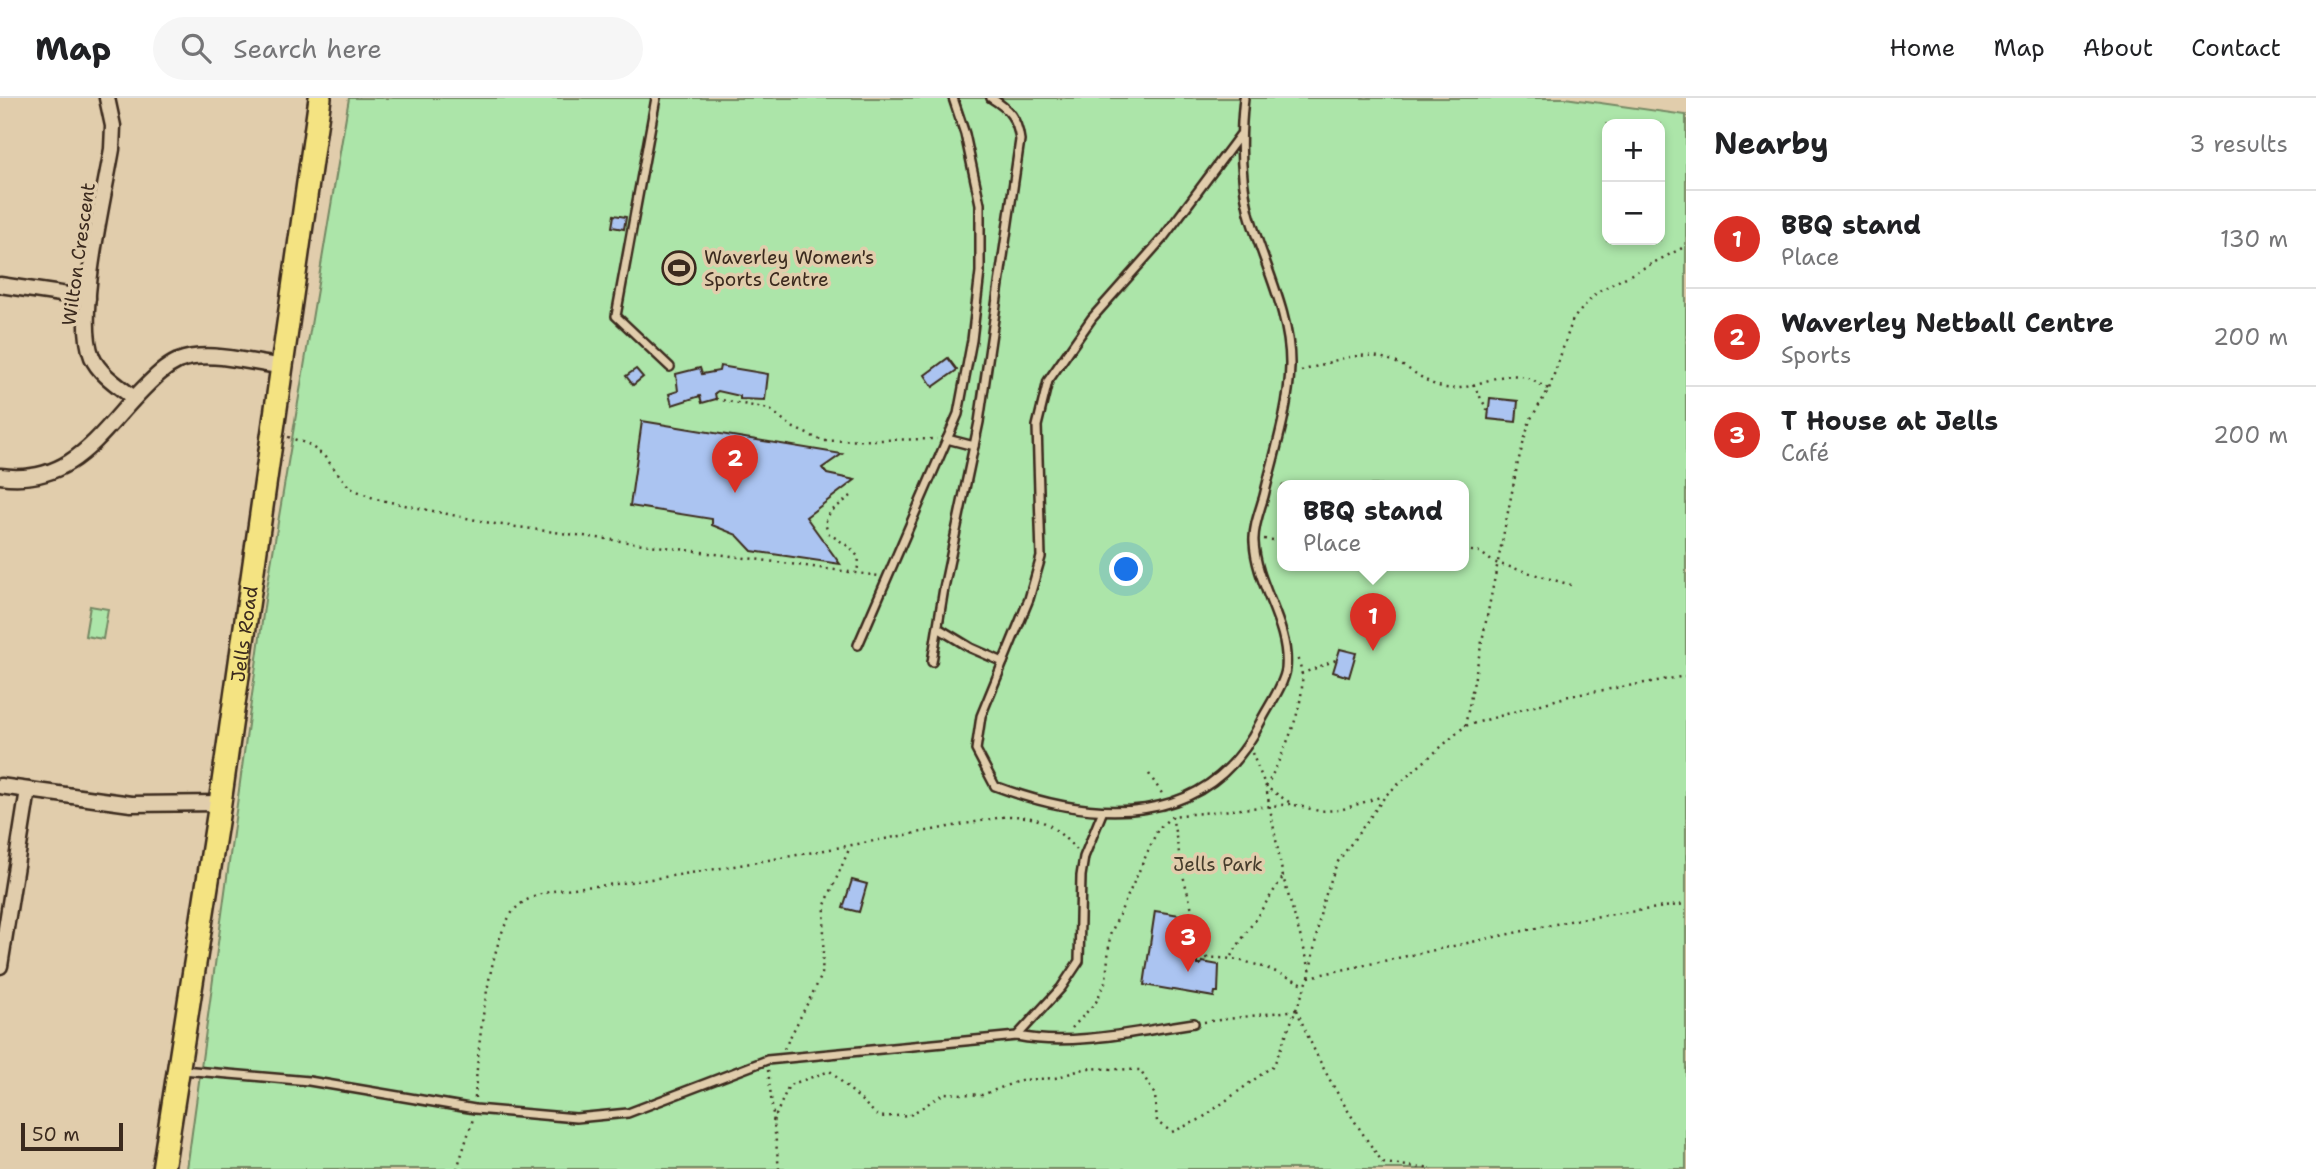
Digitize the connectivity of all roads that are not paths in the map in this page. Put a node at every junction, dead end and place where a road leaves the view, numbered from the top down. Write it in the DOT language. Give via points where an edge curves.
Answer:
graph roads {
  1 [pos="107,98"];
  2 [pos="320,98"];
  3 [pos="656,98"];
  4 [pos="953,98"];
  5 [pos="991,98"];
  6 [pos="1244,98"];
  7 [pos="1240,135"];
  8 [pos="0,285"];
  9 [pos="88,298"];
  10 [pos="280,366"];
  11 [pos="670,367"];
  12 [pos="134,398"];
  13 [pos="947,439"];
  14 [pos="974,446"];
  15 [pos="0,476"];
  16 [pos="938,628"];
  17 [pos="858,645"];
  18 [pos="932,662"];
  19 [pos="1003,662"];
  20 [pos="0,786"];
  21 [pos="28,790"];
  22 [pos="220,803"];
  23 [pos="1102,813"];
  24 [pos="0,966"];
  25 [pos="1194,1023"];
  26 [pos="1017,1036"];
  27 [pos="178,1070"];
  28 [pos="163,1169"];
  1 -- 9 [label="street, Wilton Crescent" via="112,149"];
  2 -- 10 [label="main road, Jells Road"];
  3 -- 11 [label="lane" via="616,316"];
  4 -- 13 [label="lane" via="980,204 980,272 958,414"];
  5 -- 14 [label="lane" via="1007,108 1017,123 1020,140"];
  6 -- 7 [label="lane"];
  7 -- 19 [label="lane" via="1163,238 1071,345 1048,381 1037,426 1041,557"];
  7 -- 23 [label="lane" via="1249,211 1287,333 1290,367 1254,538 1256,562 1283,634 1286,671 1249,746 1223,774 1171,806"];
  8 -- 9 [label="street"];
  9 -- 12 [label="street, Wilton Crescent" via="85,335 93,360"];
  10 -- 12 [label="street" via="198,357 179,361 160,372"];
  10 -- 22 [label="main road, Jells Road"];
  12 -- 15 [label="street" via="74,461 35,475"];
  13 -- 14 [label="lane"];
  13 -- 17 [label="lane"];
  14 -- 16 [label="lane"];
  16 -- 18 [label="lane"];
  16 -- 19 [label="lane"];
  19 -- 23 [label="lane" via="981,716 976,750 995,786 1039,803"];
  20 -- 21 [label="street"];
  21 -- 22 [label="street" via="131,804"];
  21 -- 24 [label="street"];
  22 -- 27 [label="main road, Jells Road"];
  23 -- 26 [label="lane" via="1081,876 1079,961"];
  25 -- 26 [label="lane" via="1059,1038"];
  26 -- 27 [label="lane" via="767,1060 628,1113 576,1118 475,1109 309,1081"];
  27 -- 28 [label="main road, Jells Road"];
}
